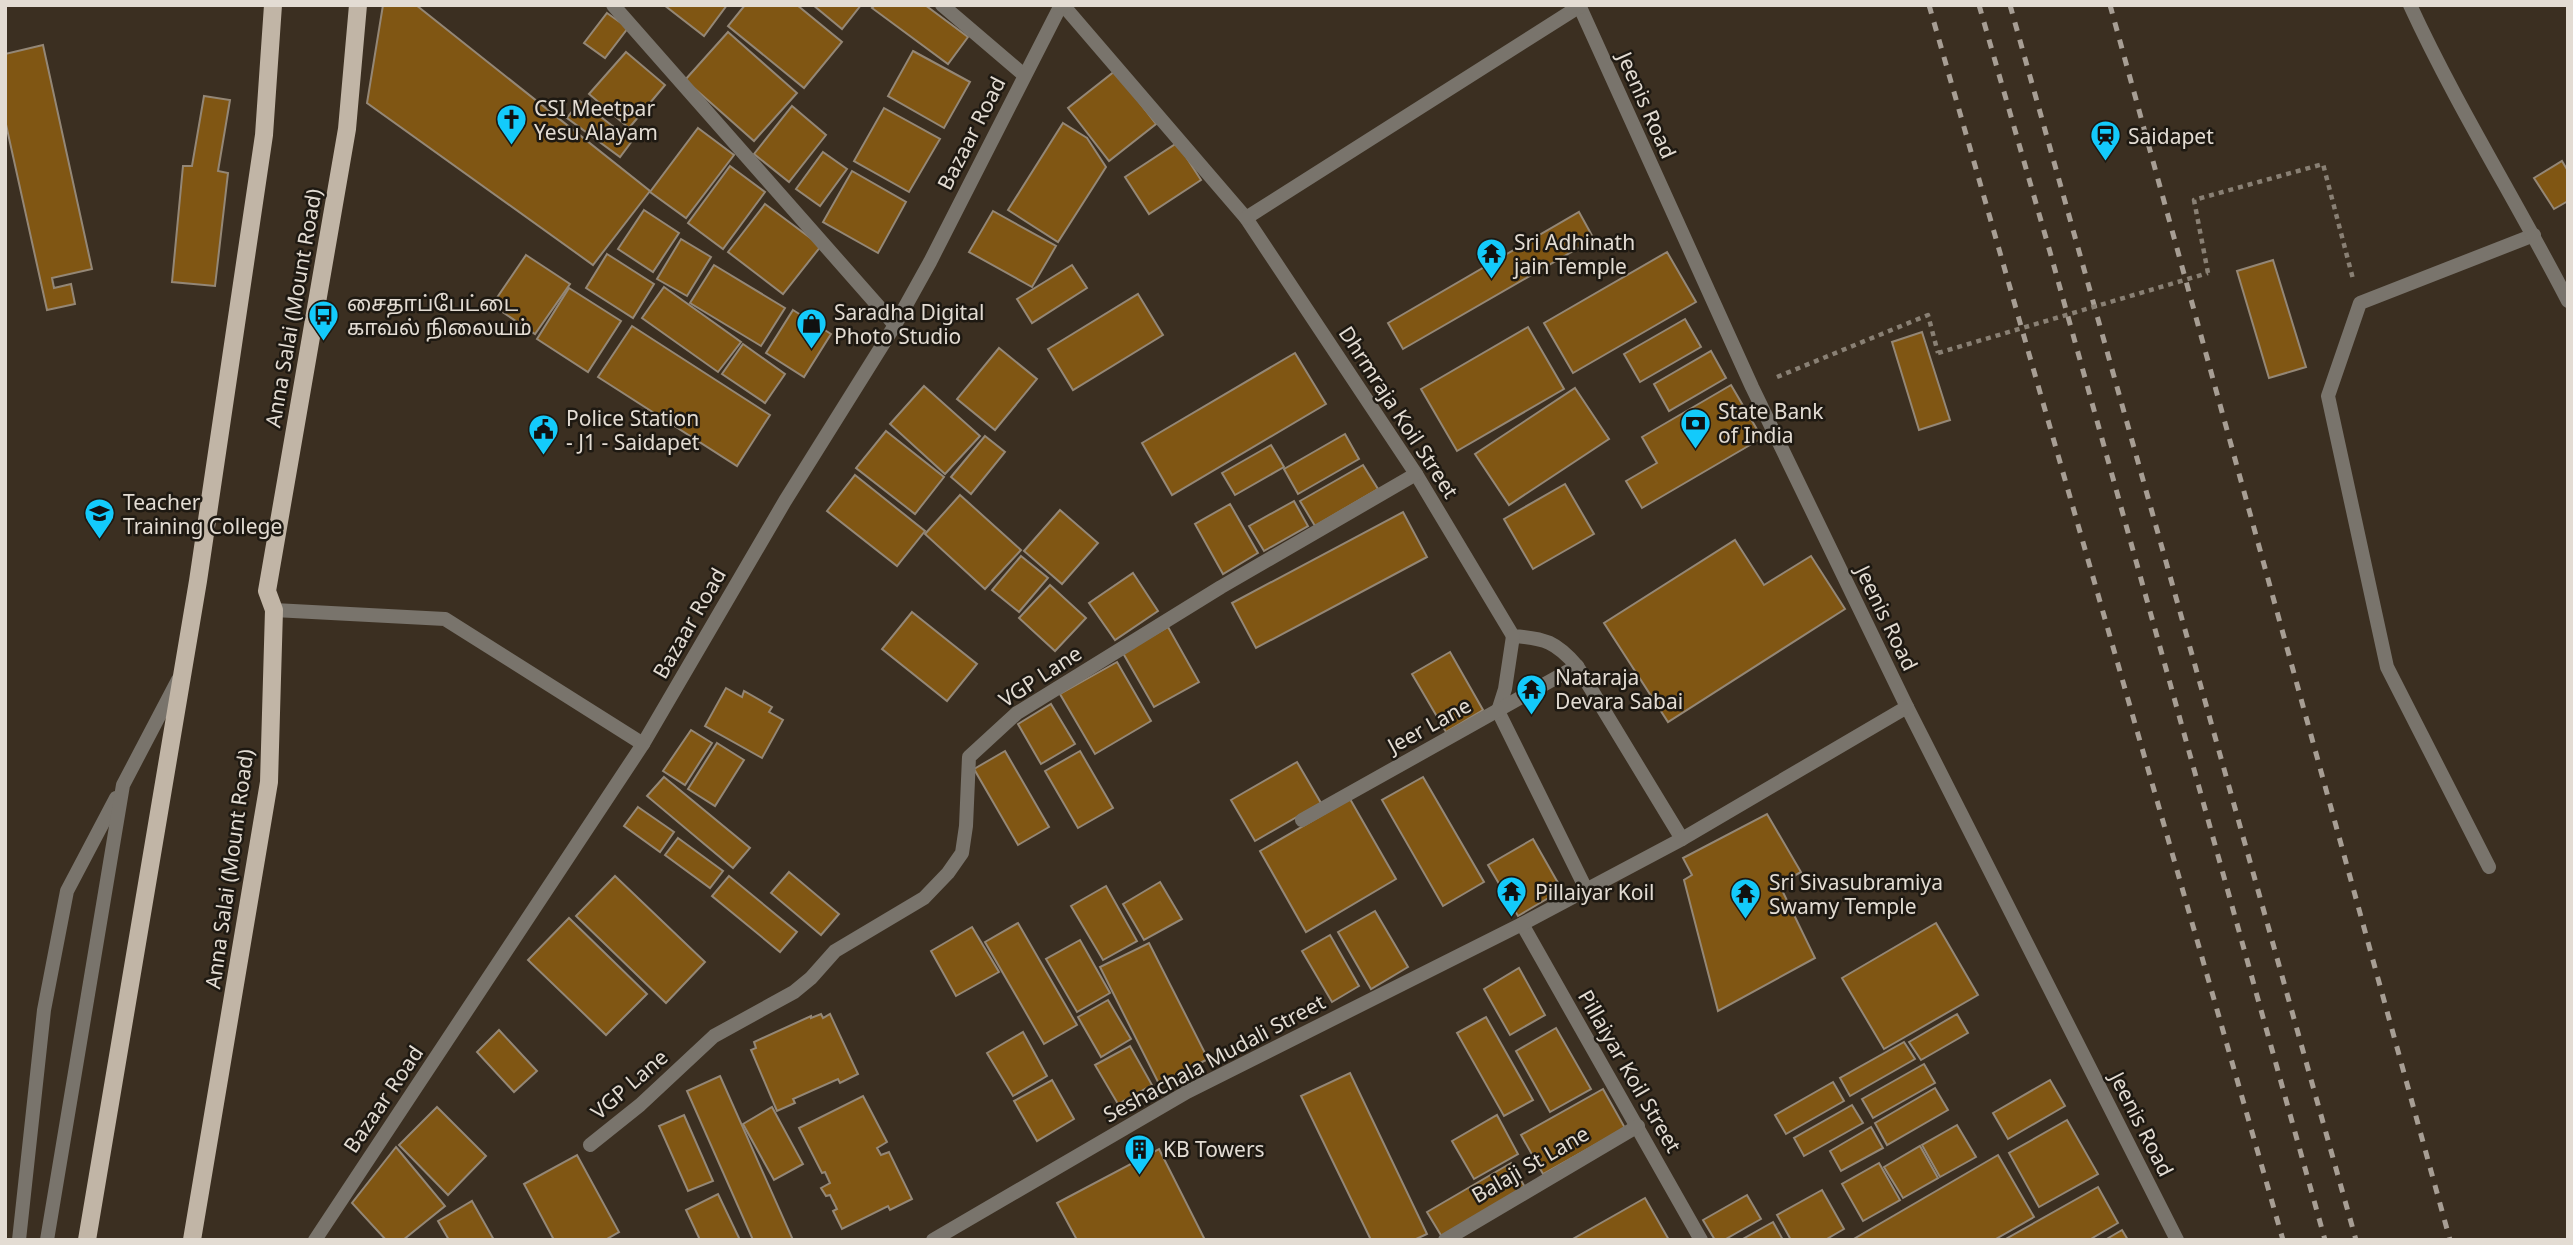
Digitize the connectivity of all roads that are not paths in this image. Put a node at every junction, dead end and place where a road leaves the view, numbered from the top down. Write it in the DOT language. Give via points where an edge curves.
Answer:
graph roads {
  1 [pos="273,5"];
  2 [pos="358,5"];
  3 [pos="613,5"];
  4 [pos="942,5"];
  5 [pos="1062,5"];
  6 [pos="2410,5"];
  7 [pos="1579,6"];
  8 [pos="1024,75"];
  9 [pos="1246,218"];
  10 [pos="2534,235"];
  11 [pos="2568,302"];
  12 [pos="895,325"];
  13 [pos="1416,474"];
  14 [pos="274,610"];
  15 [pos="1513,636"];
  16 [pos="185,666"];
  17 [pos="1577,666"];
  18 [pos="1907,707"];
  19 [pos="1498,710"];
  20 [pos="643,744"];
  21 [pos="123,785"];
  22 [pos="1302,820"];
  23 [pos="1682,839"];
  24 [pos="2489,867"];
  25 [pos="1587,891"];
  26 [pos="1522,925"];
  27 [pos="1637,1126"];
  28 [pos="590,1145"];
  29 [pos="19,1240"];
  30 [pos="47,1240"];
  31 [pos="87,1240"];
  32 [pos="192,1240"];
  33 [pos="315,1240"];
  34 [pos="933,1240"];
  35 [pos="1445,1240"];
  36 [pos="1701,1240"];
  37 [pos="2177,1240"];
  1 -- 16 [label="main road" via="264,135"];
  2 -- 14 [label="main road, Anna Salai (Mount Road)" via="347,129 267,591"];
  3 -- 12 [label="street"];
  4 -- 8 [label="street"];
  5 -- 8 [label="street, Bazaar Road"];
  5 -- 9 [label="street, Dhrmraja Koil Street"];
  6 -- 10 [label="street" via="2432,54"];
  7 -- 9 [label="street"];
  7 -- 18 [label="street, Jeenis Road" via="1752,387"];
  8 -- 12 [label="street, Bazaar Road"];
  9 -- 13 [label="street, Dhrmraja Koil Street"];
  10 -- 11 [label="street"];
  10 -- 24 [label="street" via="2360,303 2328,396 2387,667"];
  12 -- 20 [label="street, Bazaar Road" via="785,501"];
  13 -- 15 [label="street, Dhrmraja Koil Street"];
  13 -- 28 [label="street, VGP Lane" via="1017,713 969,757 962,853 948,873 923,898 835,951 794,992 714,1036"];
  14 -- 20 [label="street" via="445,619"];
  14 -- 32 [label="main road, Anna Salai (Mount Road)" via="269,782"];
  15 -- 17 [label="street" via="1541,638"];
  15 -- 19 [label="street"];
  16 -- 21 [label="street"];
  16 -- 31 [label="main road"];
  17 -- 19 [label="street, Jeer Lane"];
  17 -- 23 [label="street"];
  18 -- 23 [label="street, Seshachala Mudali Street"];
  18 -- 37 [label="street, Jeenis Road"];
  19 -- 22 [label="street, Jeer Lane"];
  19 -- 25 [label="street"];
  20 -- 33 [label="street, Bazaar Road"];
  21 -- 29 [label="street" via="67,891 44,1010"];
  21 -- 30 [label="street"];
  23 -- 25 [label="street, Seshachala Mudali Street"];
  25 -- 26 [label="street, Seshachala Mudali Street"];
  26 -- 27 [label="street, Pillaiyar Koil Street"];
  26 -- 34 [label="street, Seshachala Mudali Street" via="1187,1091"];
  27 -- 35 [label="street, Balaji St Lane"];
  27 -- 36 [label="street, Pillaiyar Koil Street"];
}
